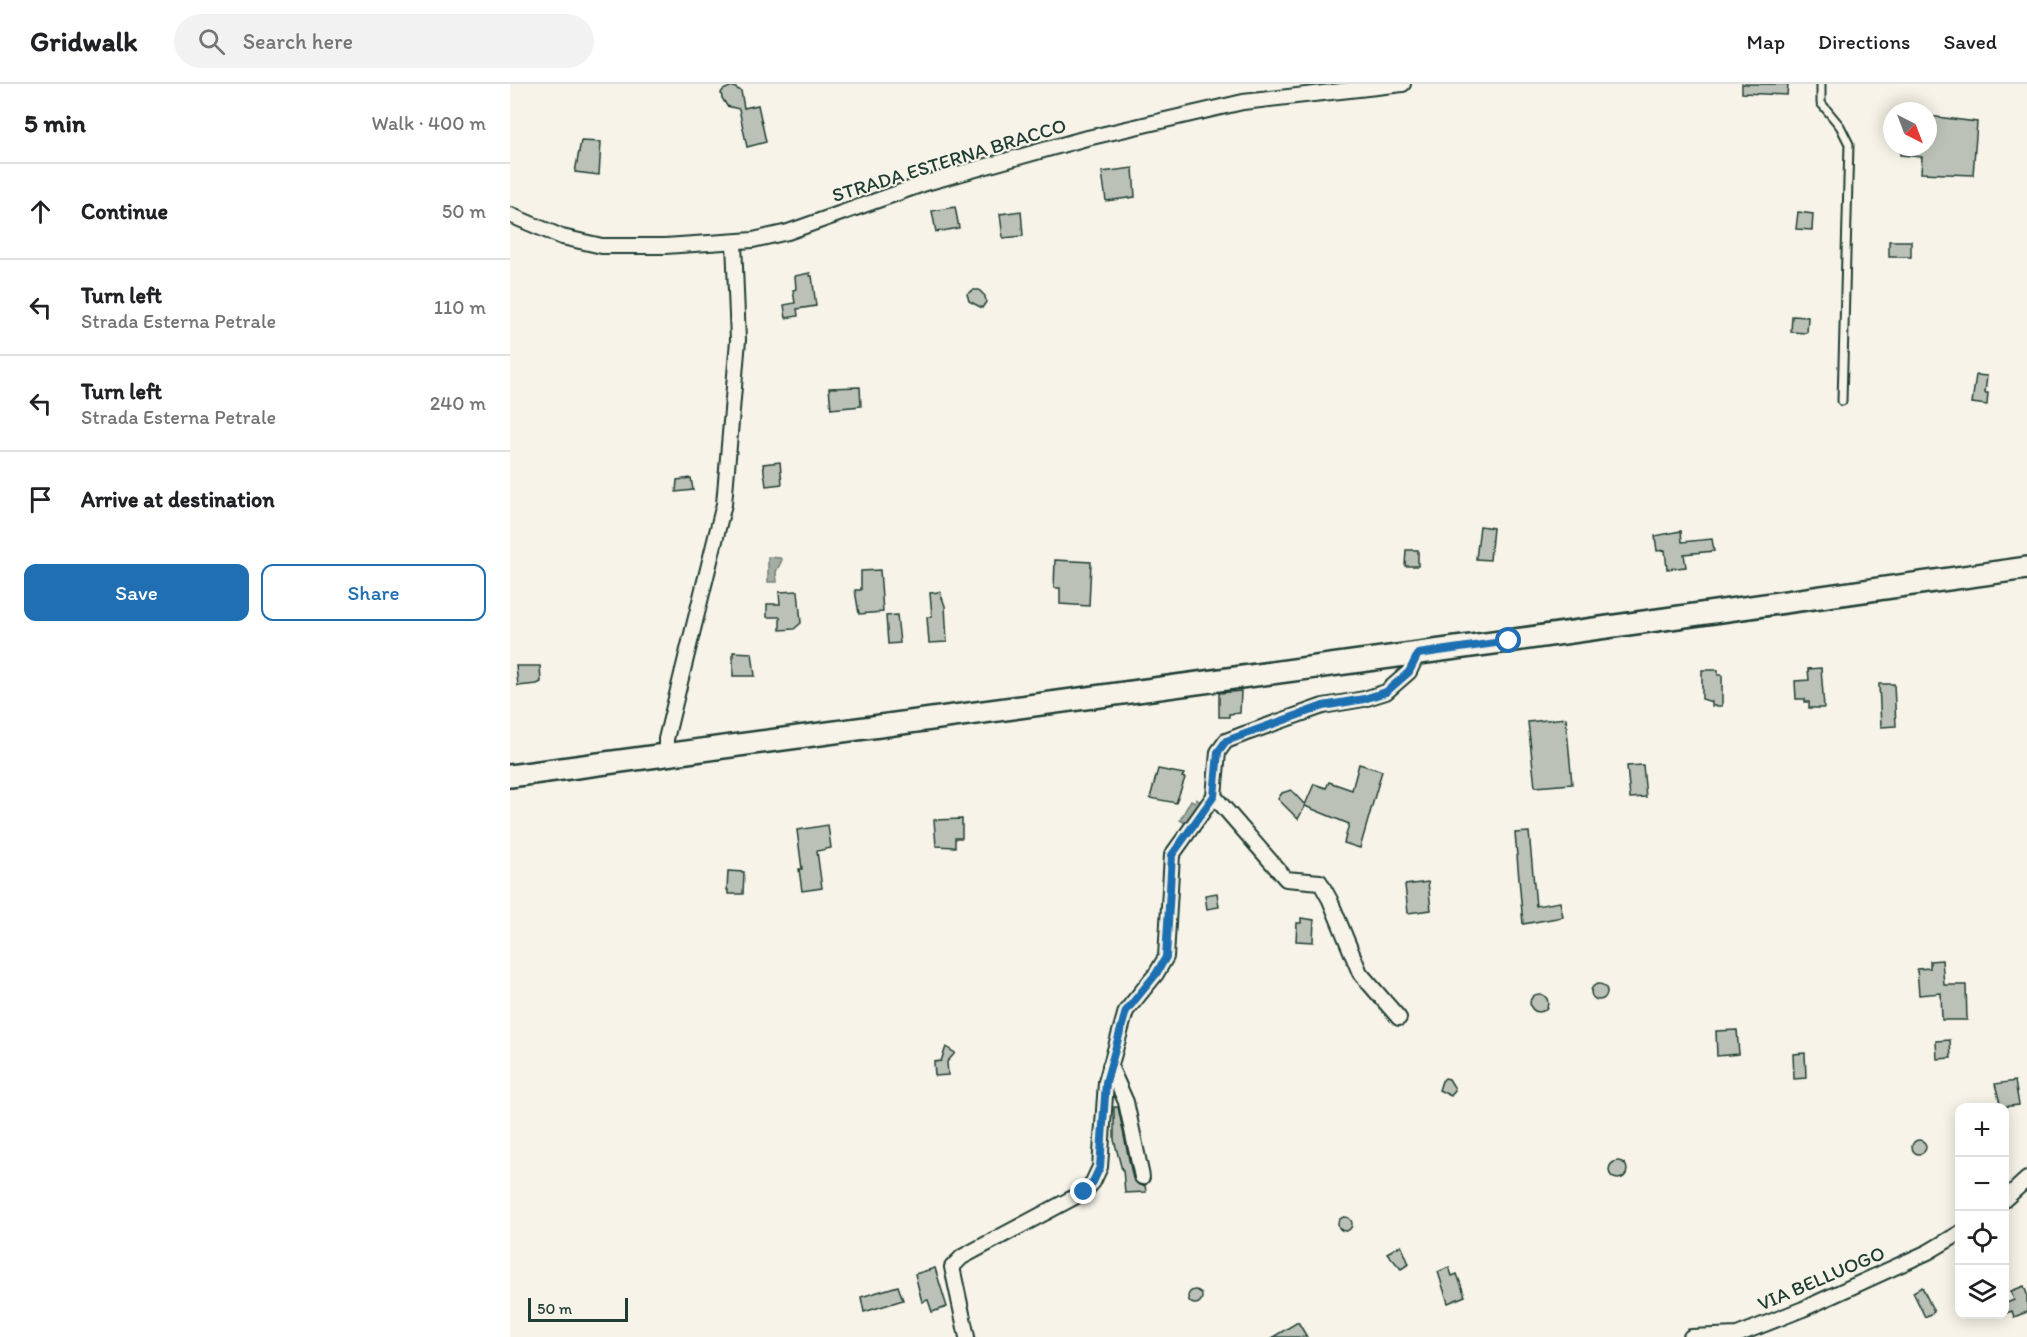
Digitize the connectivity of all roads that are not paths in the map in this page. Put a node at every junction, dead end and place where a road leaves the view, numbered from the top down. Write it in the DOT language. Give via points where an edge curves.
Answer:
graph roads {
  1 [pos="1403,84"];
  2 [pos="1821,84"];
  3 [pos="1354,87"];
  4 [pos="510,214"];
  5 [pos="734,242"];
  6 [pos="1842,401"];
  7 [pos="2027,568"];
  8 [pos="1418,654"];
  9 [pos="666,754"];
  10 [pos="510,776"];
  11 [pos="1214,796"];
  12 [pos="1399,1018"];
  13 [pos="1110,1066"];
  14 [pos="1142,1177"];
  15 [pos="2027,1179"];
  16 [pos="2009,1195"];
  17 [pos="1955,1236"];
  18 [pos="967,1337"];
  19 [pos="1691,1337"];
  1 -- 3 [label="street, STRADA ESTERNA BRACCO"];
  2 -- 6 [label="lane" via="1821,103 1849,144"];
  3 -- 5 [label="street, STRADA ESTERNA BRACCO" via="1243,102 1083,140 927,183 788,232"];
  4 -- 5 [label="street, STRADA ESTERNA BRACCO" via="562,237 602,246"];
  5 -- 9 [label="street" via="738,340 724,504 666,739"];
  7 -- 8 [label="main road"];
  8 -- 9 [label="main road"];
  8 -- 11 [label="street" via="1409,672 1386,692 1323,706 1226,741 1218,752"];
  9 -- 10 [label="main road"];
  11 -- 12 [label="street" via="1286,879 1320,882 1360,973"];
  11 -- 13 [label="street" via="1172,855 1166,957 1126,1011"];
  13 -- 14 [label="street" via="1126,1102"];
  13 -- 18 [label="street" via="1100,1167 1093,1182 1084,1192 962,1257 952,1267"];
  15 -- 16 [label="street"];
  17 -- 19 [label="street, VIA BELLUOGO" via="1929,1252 1737,1335"];
}
